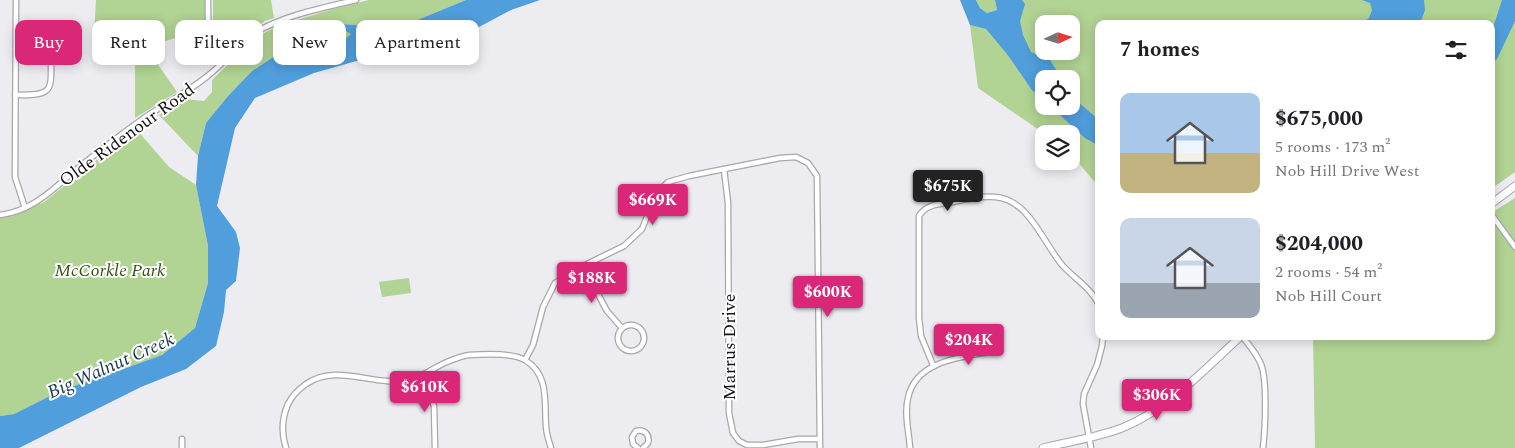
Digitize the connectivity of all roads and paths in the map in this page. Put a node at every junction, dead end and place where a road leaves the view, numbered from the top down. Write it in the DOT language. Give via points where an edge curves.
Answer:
graph roads {
  1 [pos="16,0"];
  2 [pos="208,0"];
  3 [pos="328,0"];
  4 [pos="356,0"];
  5 [pos="330,6"];
  6 [pos="16,20"];
  7 [pos="208,20"];
  8 [pos="263,29"];
  9 [pos="16,65"];
  10 [pos="51,65"];
  11 [pos="220,65"];
  12 [pos="15,95"];
  13 [pos="724,169"];
  14 [pos="1515,186"];
  15 [pos="1495,201"];
  16 [pos="25,208"];
  17 [pos="0,215"];
  18 [pos="1495,220"];
  19 [pos="1515,247"];
  20 [pos="583,266"];
  21 [pos="1095,297"];
  22 [pos="622,328"];
  23 [pos="1103,340"];
  24 [pos="1237,340"];
  25 [pos="1244,340"];
  26 [pos="1000,350"];
  27 [pos="525,360"];
  28 [pos="933,365"];
  29 [pos="423,375"];
  30 [pos="1089,437"];
  31 [pos="182,439"];
  32 [pos="819,439"];
  33 [pos="182,448"];
  34 [pos="286,448"];
  35 [pos="435,448"];
  36 [pos="550,448"];
  37 [pos="638,448"];
  38 [pos="643,448"];
  39 [pos="820,448"];
  40 [pos="910,448"];
  41 [pos="1043,448"];
  42 [pos="1092,448"];
  43 [pos="1263,448"];
  1 -- 6 [label="street"];
  2 -- 7 [label="street"];
  3 -- 5 [label="street"];
  4 -- 5 [label="street, Olde Ridenour Road"];
  5 -- 8 [label="street, Olde Ridenour Road"];
  9 -- 12 [label="street"];
  10 -- 12 [label="street" via="51,81 44,93"];
  11 -- 16 [label="street, Olde Ridenour Road" via="189,91 144,118 41,200"];
  12 -- 16 [label="street" via="15,178"];
  13 -- 20 [label="street" via="668,182 661,188 642,229 624,246"];
  13 -- 32 [label="street, Marrus Drive" via="728,203 729,413 733,433 748,445"];
  13 -- 32 [label="street" via="796,157 808,163 817,176"];
  14 -- 15 [label="main road"];
  16 -- 17 [label="street, Olde Ridenour Road"];
  18 -- 19 [label="street"];
  20 -- 22 [label="street" via="607,311"];
  20 -- 27 [label="street" via="555,283"];
  21 -- 28 [label="street" via="1063,266 1023,209 1001,197 928,206 919,216 919,318 921,336"];
  22 -- 22 [label="street" via="636,325 641,329 644,337 640,348 632,351 622,346 618,338"];
  23 -- 30 [label="street" via="1097,365 1084,394"];
  24 -- 30 [label="main road" via="1168,401 1138,421"];
  25 -- 43 [label="street" via="1264,371"];
  26 -- 28 [label="street"];
  27 -- 29 [label="street" via="509,356 468,355"];
  27 -- 36 [label="street" via="543,382"];
  28 -- 40 [label="street" via="916,380 908,398"];
  29 -- 34 [label="street" via="388,381 332,374 310,382 293,396 286,408 282,426"];
  29 -- 35 [label="street" via="434,406"];
  30 -- 41 [label="main road"];
  30 -- 42 [label="street"];
  31 -- 33 [label="street"];
  32 -- 39 [label="street"];
  37 -- 38 [label="street" via="632,437 641,430 649,439"];
}
